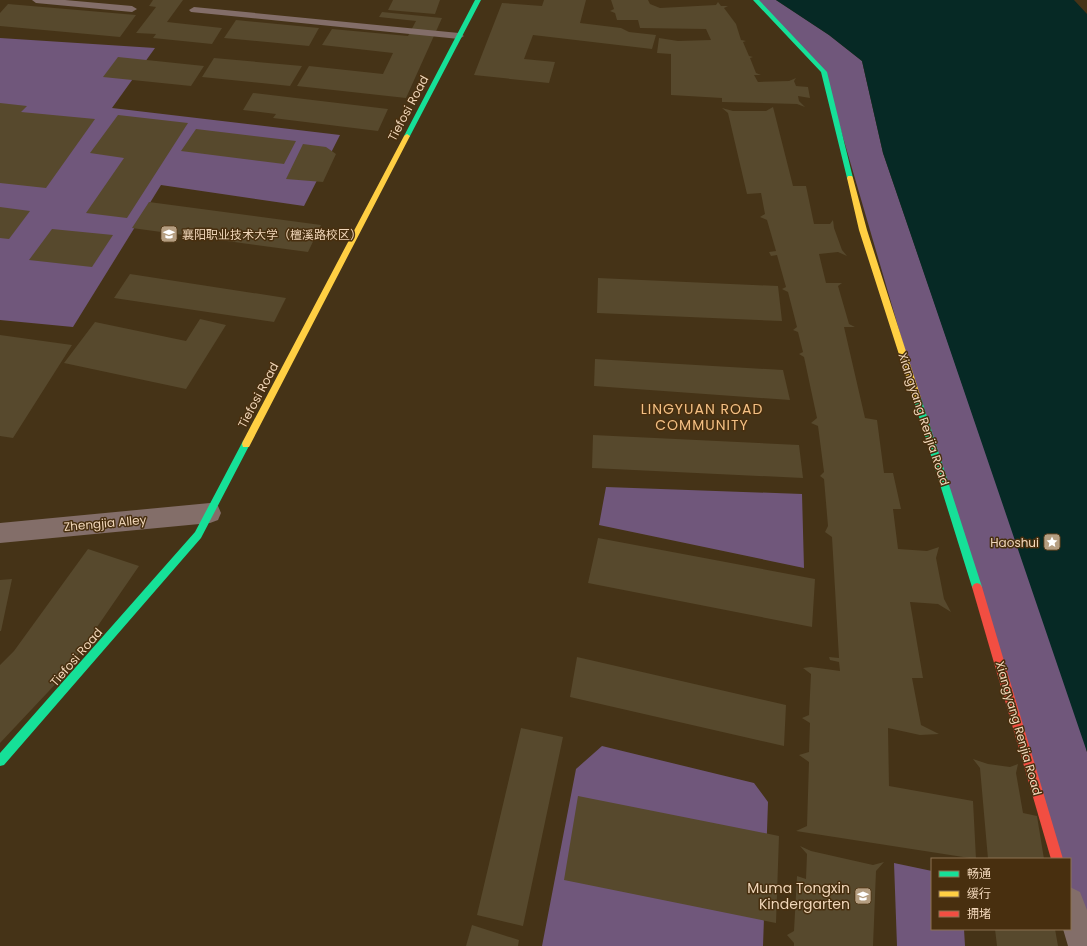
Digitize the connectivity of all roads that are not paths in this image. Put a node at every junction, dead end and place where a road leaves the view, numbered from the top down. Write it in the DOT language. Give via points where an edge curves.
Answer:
graph roads {
  1 [pos="36,0"];
  2 [pos="478,0"];
  3 [pos="756,0"];
  4 [pos="132,9"];
  5 [pos="194,10"];
  6 [pos="459,36"];
  7 [pos="210,513"];
  8 [pos="0,533"];
  9 [pos="0,761"];
  10 [pos="1057,858"];
  11 [pos="1071,905"];
  12 [pos="1083,946"];
  1 -- 4 [label="lane"];
  2 -- 6 [label="street, Tiefosi Road"];
  3 -- 10 [label="street, Xiangyang Renjia Road" via="824,72 863,230 984,609"];
  5 -- 6 [label="lane"];
  6 -- 7 [label="street, Tiefosi Road"];
  7 -- 8 [label="street, Zhengjia Alley"];
  7 -- 9 [label="street, Tiefosi Road" via="198,535"];
  11 -- 12 [label="street"];
}
